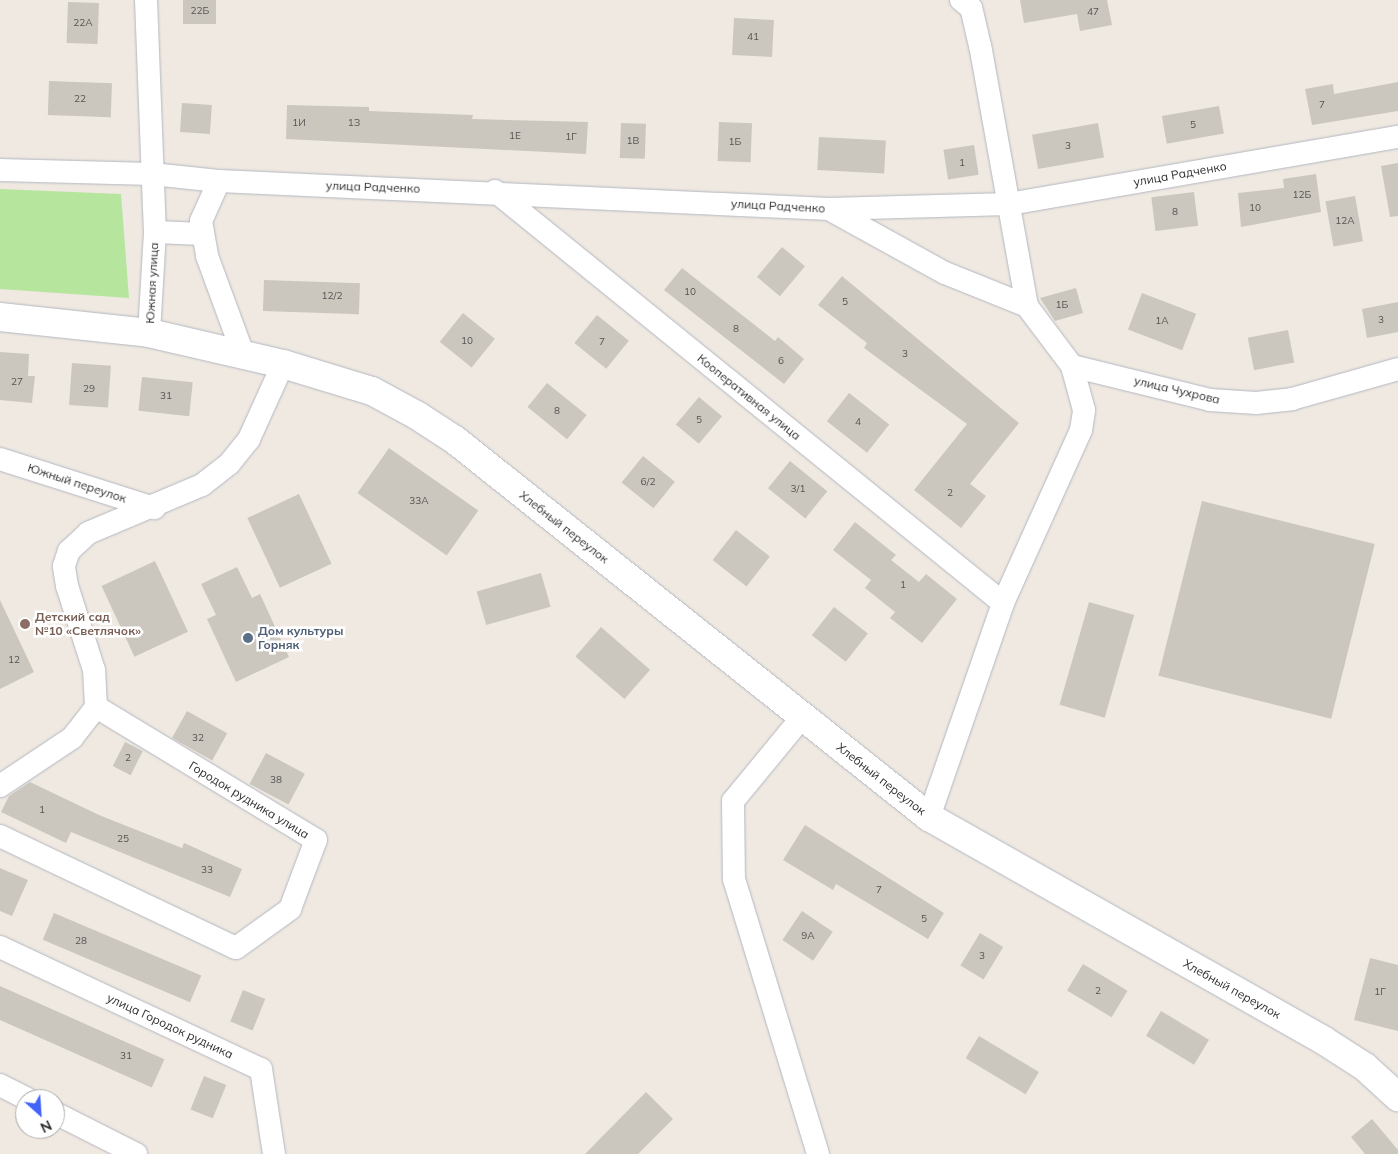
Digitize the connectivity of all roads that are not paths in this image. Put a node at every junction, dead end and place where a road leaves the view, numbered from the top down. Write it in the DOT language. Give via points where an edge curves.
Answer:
graph roads {
  1 [pos="146,0"];
  2 [pos="968,3"];
  3 [pos="1398,137"];
  4 [pos="0,170"];
  5 [pos="152,174"];
  6 [pos="219,181"];
  7 [pos="495,191"];
  8 [pos="1009,204"];
  9 [pos="829,209"];
  10 [pos="154,232"];
  11 [pos="203,234"];
  12 [pos="1027,306"];
  13 [pos="0,317"];
  14 [pos="149,333"];
  15 [pos="243,354"];
  16 [pos="283,364"];
  17 [pos="1072,366"];
  18 [pos="1398,369"];
  19 [pos="0,459"];
  20 [pos="154,508"];
  21 [pos="1003,603"];
  22 [pos="96,707"];
  23 [pos="803,716"];
  24 [pos="0,786"];
  25 [pos="929,817"];
  26 [pos="0,836"];
  27 [pos="0,947"];
  28 [pos="0,1085"];
  29 [pos="15,1093"];
  30 [pos="1398,1096"];
  31 [pos="65,1118"];
  32 [pos="136,1154"];
  33 [pos="274,1154"];
  34 [pos="818,1154"];
  1 -- 5 [label="street, Южная улица"];
  2 -- 8 [label="street"];
  3 -- 8 [label="street, улица Радченко"];
  4 -- 5 [label="street"];
  5 -- 6 [label="street, улица Радченко"];
  5 -- 10 [label="street, Южная улица"];
  6 -- 7 [label="street, улица Радченко"];
  6 -- 11 [label="street" via="201,221"];
  7 -- 9 [label="street, улица Радченко"];
  7 -- 21 [label="street, Кооперативная улица"];
  8 -- 9 [label="street, улица Радченко"];
  8 -- 12 [label="street"];
  9 -- 12 [label="street" via="945,273"];
  10 -- 11 [label="street"];
  10 -- 14 [label="street, Южная улица"];
  11 -- 15 [label="street" via="207,256"];
  12 -- 17 [label="street, Хлебный переулок"];
  13 -- 14 [label="street, Южная улица"];
  14 -- 15 [label="street, Хлебный переулок"];
  15 -- 16 [label="street, Хлебный переулок"];
  16 -- 20 [label="street" via="249,439 229,464 202,485"];
  16 -- 23 [label="street, Хлебный переулок" via="372,391 455,440"];
  17 -- 18 [label="street, улица Чухрова" via="1210,400 1256,403 1292,399"];
  17 -- 21 [label="street, Хлебный переулок" via="1082,391 1081,430"];
  19 -- 20 [label="street, Южный переулок"];
  20 -- 22 [label="street" via="88,533 69,551 64,566 67,586 94,670"];
  21 -- 25 [label="street, Хлебный переулок"];
  22 -- 24 [label="street" via="72,738"];
  22 -- 26 [label="street, Городок рудника улица" via="316,840 290,909 236,948"];
  23 -- 25 [label="street, Хлебный переулок"];
  23 -- 34 [label="street" via="733,801 734,879"];
  25 -- 30 [label="street, Хлебный переулок" via="1324,1040 1365,1066"];
  27 -- 33 [label="street, улица Городок рудника" via="261,1069"];
  28 -- 29 [label="street"];
  31 -- 32 [label="street"];
}
